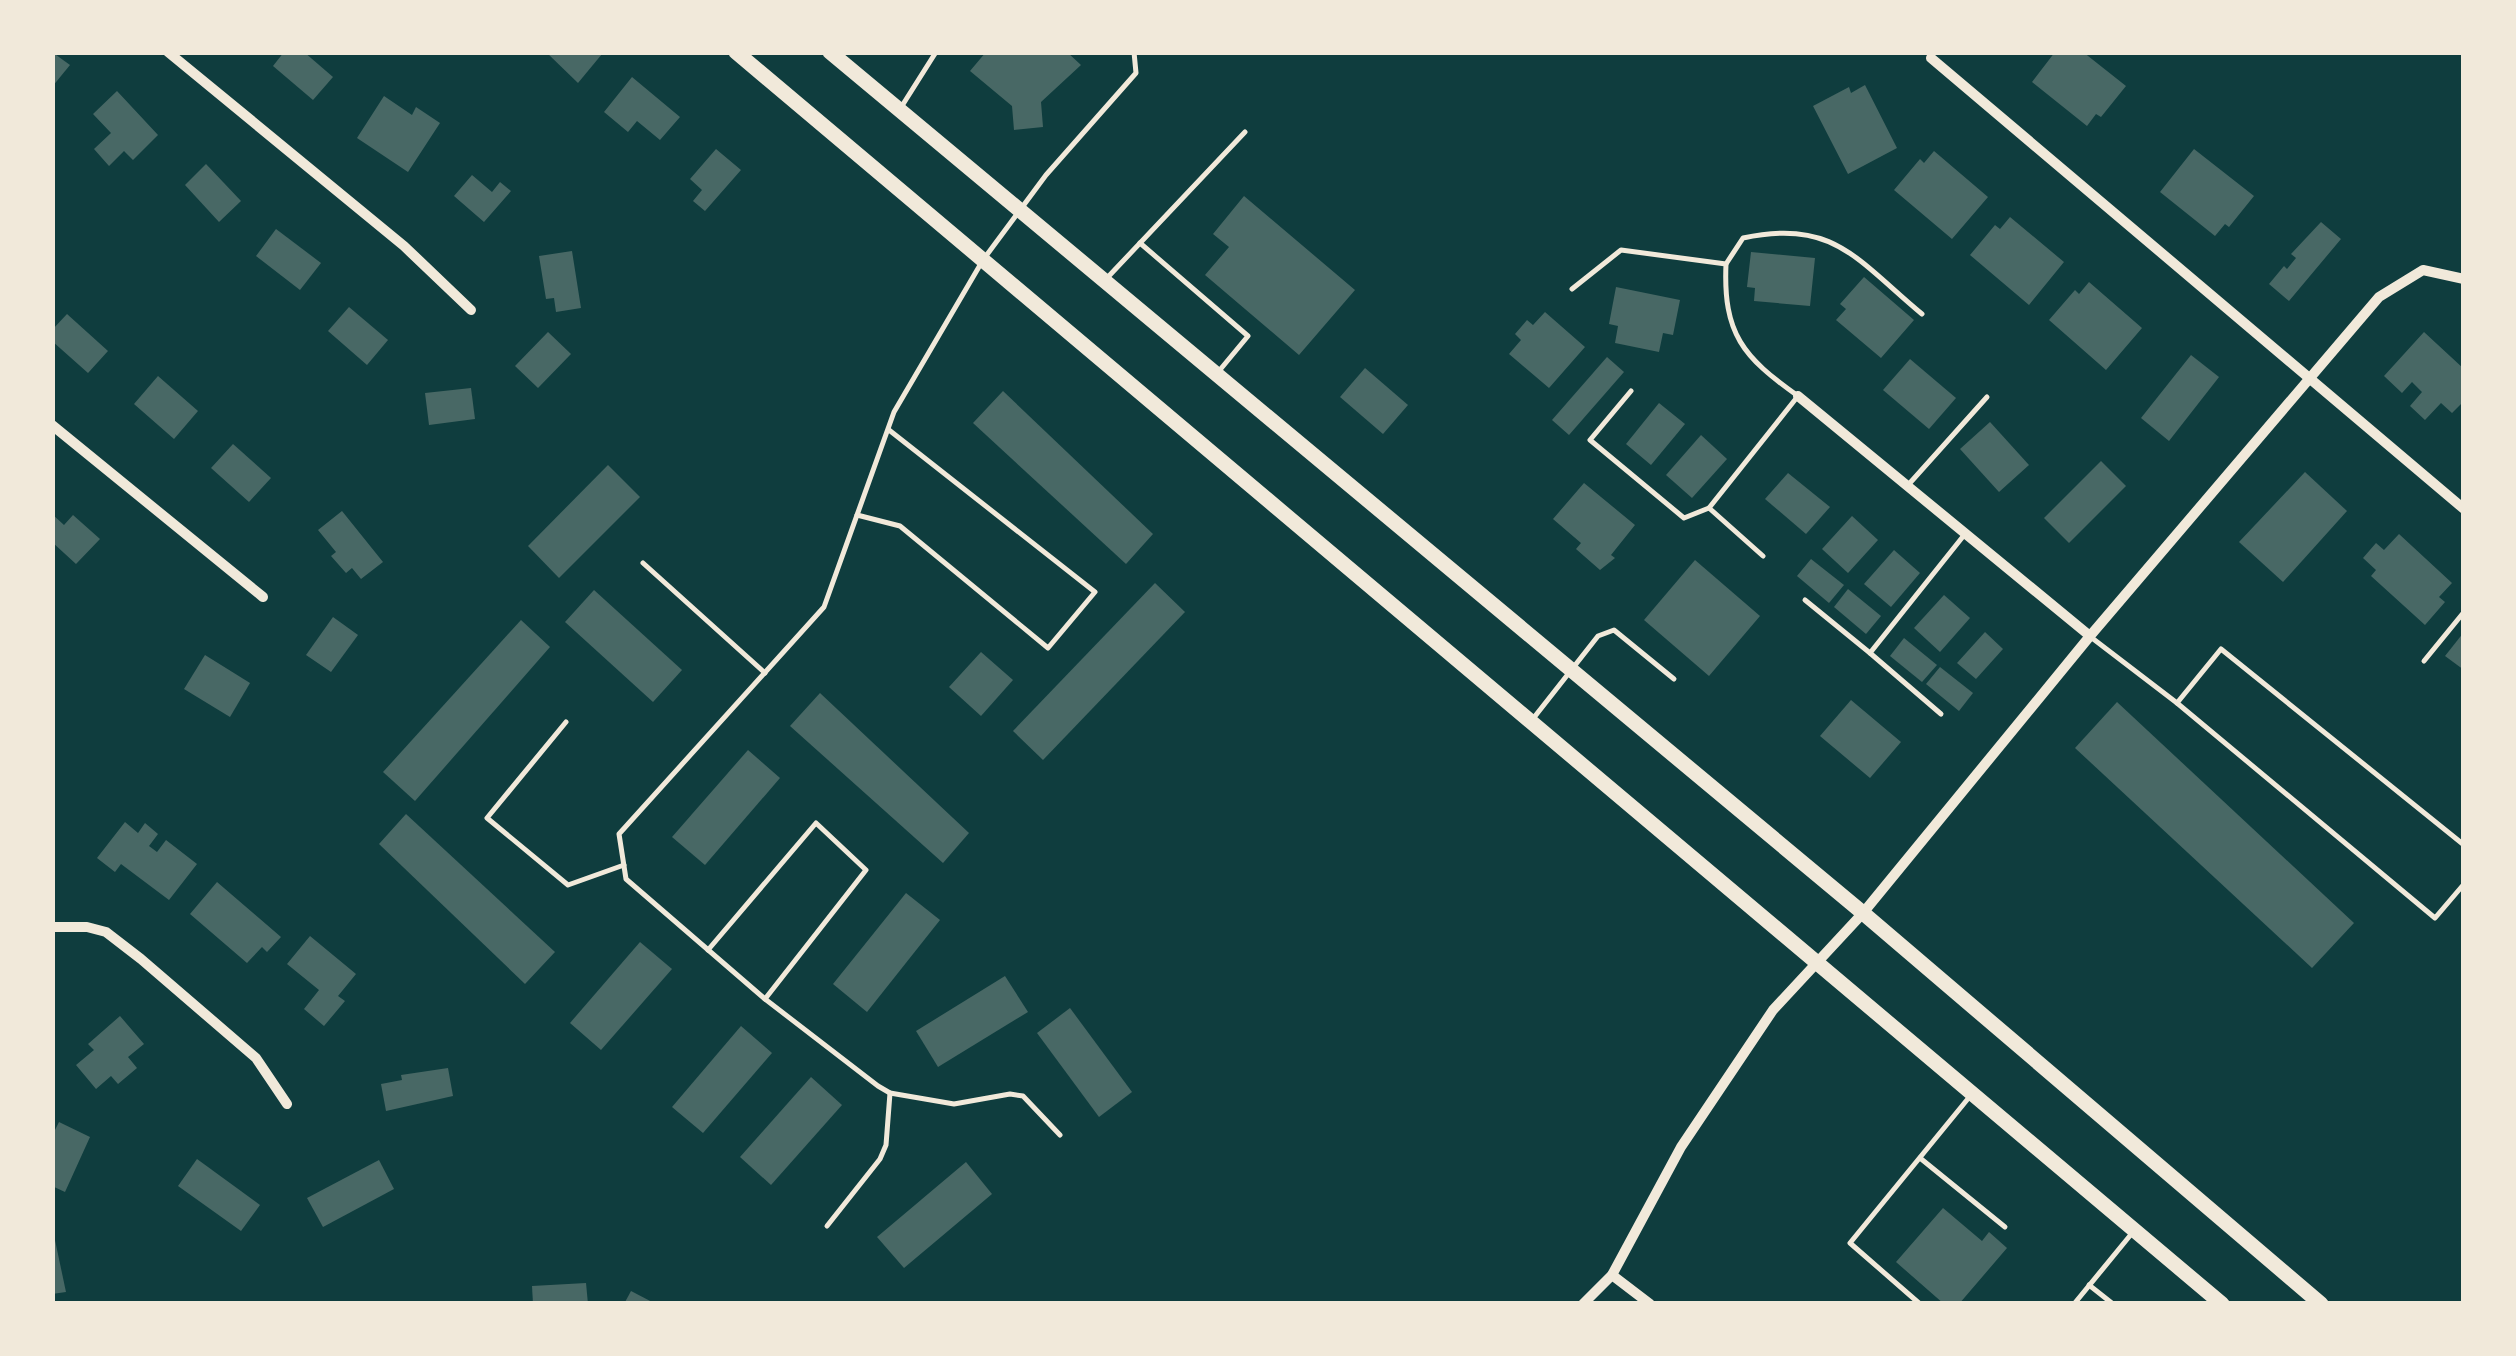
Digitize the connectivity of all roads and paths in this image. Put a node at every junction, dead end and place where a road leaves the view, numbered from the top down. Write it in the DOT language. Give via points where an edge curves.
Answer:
graph roads {
  1 [pos="168,52"];
  2 [pos="736,52"];
  3 [pos="830,52"];
  4 [pos="936,52"];
  5 [pos="1134,52"];
  6 [pos="1930,58"];
  7 [pos="899,111"];
  8 [pos="1246,132"];
  9 [pos="1020,210"];
  10 [pos="1140,243"];
  11 [pos="984,260"];
  12 [pos="1726,264"];
  13 [pos="2464,279"];
  14 [pos="1105,280"];
  15 [pos="1572,289"];
  16 [pos="471,310"];
  17 [pos="1922,314"];
  18 [pos="1216,373"];
  19 [pos="2312,380"];
  20 [pos="1630,390"];
  21 [pos="1798,396"];
  22 [pos="1988,396"];
  23 [pos="52,425"];
  24 [pos="888,430"];
  25 [pos="1906,486"];
  26 [pos="1709,508"];
  27 [pos="2464,508"];
  28 [pos="857,516"];
  29 [pos="1964,534"];
  30 [pos="1763,556"];
  31 [pos="643,563"];
  32 [pos="263,596"];
  33 [pos="1805,600"];
  34 [pos="2464,612"];
  35 [pos="2090,636"];
  36 [pos="1870,652"];
  37 [pos="2424,661"];
  38 [pos="1572,671"];
  39 [pos="764,674"];
  40 [pos="1674,679"];
  41 [pos="2177,703"];
  42 [pos="1941,714"];
  43 [pos="1532,720"];
  44 [pos="566,722"];
  45 [pos="2464,846"];
  46 [pos="624,864"];
  47 [pos="2464,884"];
  48 [pos="1863,913"];
  49 [pos="52,927"];
  50 [pos="708,950"];
  51 [pos="1817,961"];
  52 [pos="765,999"];
  53 [pos="1972,1092"];
  54 [pos="890,1093"];
  55 [pos="287,1104"];
  56 [pos="1060,1134"];
  57 [pos="1920,1158"];
  58 [pos="826,1226"];
  59 [pos="2004,1227"];
  60 [pos="2135,1230"];
  61 [pos="1612,1274"];
  62 [pos="2089,1285"];
  63 [pos="1583,1304"];
  64 [pos="1650,1304"];
  65 [pos="1920,1304"];
  66 [pos="2074,1304"];
  67 [pos="2113,1304"];
  68 [pos="2222,1304"];
  69 [pos="2322,1304"];
  1 -- 16 [label="street" via="404,246"];
  2 -- 11 [label="main road"];
  3 -- 7 [label="main road"];
  4 -- 7 [label="lane"];
  5 -- 9 [label="lane" via="1136,73"];
  6 -- 19 [label="street"];
  7 -- 9 [label="main road"];
  8 -- 10 [label="lane"];
  9 -- 11 [label="lane"];
  9 -- 14 [label="main road"];
  10 -- 14 [label="lane"];
  10 -- 18 [label="lane" via="1248,336"];
  11 -- 24 [label="lane"];
  11 -- 43 [label="main road"];
  12 -- 15 [label="lane" via="1621,250"];
  12 -- 17 [label="lane" via="1743,238 1773,232 1832,239"];
  12 -- 21 [label="lane" via="1729,322 1742,348"];
  13 -- 19 [label="street" via="2423,270 2379,297"];
  14 -- 18 [label="main road"];
  18 -- 38 [label="main road"];
  19 -- 27 [label="street"];
  19 -- 35 [label="street"];
  20 -- 26 [label="lane" via="1590,440 1684,518"];
  21 -- 25 [label="street"];
  21 -- 26 [label="lane"];
  22 -- 25 [label="lane"];
  23 -- 32 [label="street"];
  24 -- 28 [label="lane"];
  24 -- 28 [label="lane" via="1095,592 1048,648 900,526"];
  25 -- 29 [label="street"];
  26 -- 30 [label="lane"];
  28 -- 39 [label="lane" via="824,607"];
  29 -- 35 [label="street"];
  29 -- 36 [label="lane"];
  31 -- 39 [label="lane"];
  33 -- 36 [label="lane"];
  34 -- 37 [label="lane"];
  35 -- 41 [label="lane"];
  35 -- 48 [label="street"];
  36 -- 42 [label="lane"];
  38 -- 40 [label="lane" via="1598,636 1614,630"];
  38 -- 43 [label="lane"];
  38 -- 48 [label="main road"];
  39 -- 46 [label="lane" via="619,834"];
  41 -- 45 [label="lane" via="2221,649"];
  41 -- 47 [label="lane" via="2435,918"];
  43 -- 51 [label="main road"];
  44 -- 46 [label="lane" via="487,818 568,885"];
  46 -- 50 [label="lane" via="626,879"];
  48 -- 51 [label="street"];
  48 -- 69 [label="main road"];
  49 -- 55 [label="street" via="106,932 142,959 256,1058"];
  50 -- 52 [label="lane"];
  50 -- 52 [label="lane" via="816,823 866,870"];
  51 -- 53 [label="main road"];
  51 -- 61 [label="street" via="1717,1090"];
  52 -- 54 [label="lane"];
  53 -- 57 [label="lane"];
  53 -- 60 [label="main road"];
  54 -- 56 [label="lane" via="954,1104 1023,1096"];
  54 -- 58 [label="lane" via="880,1158"];
  57 -- 59 [label="lane"];
  57 -- 65 [label="lane" via="1850,1243"];
  60 -- 62 [label="lane"];
  60 -- 68 [label="main road"];
  61 -- 63 [label="street"];
  61 -- 64 [label="street"];
  62 -- 66 [label="lane"];
  62 -- 67 [label="lane"];
}
